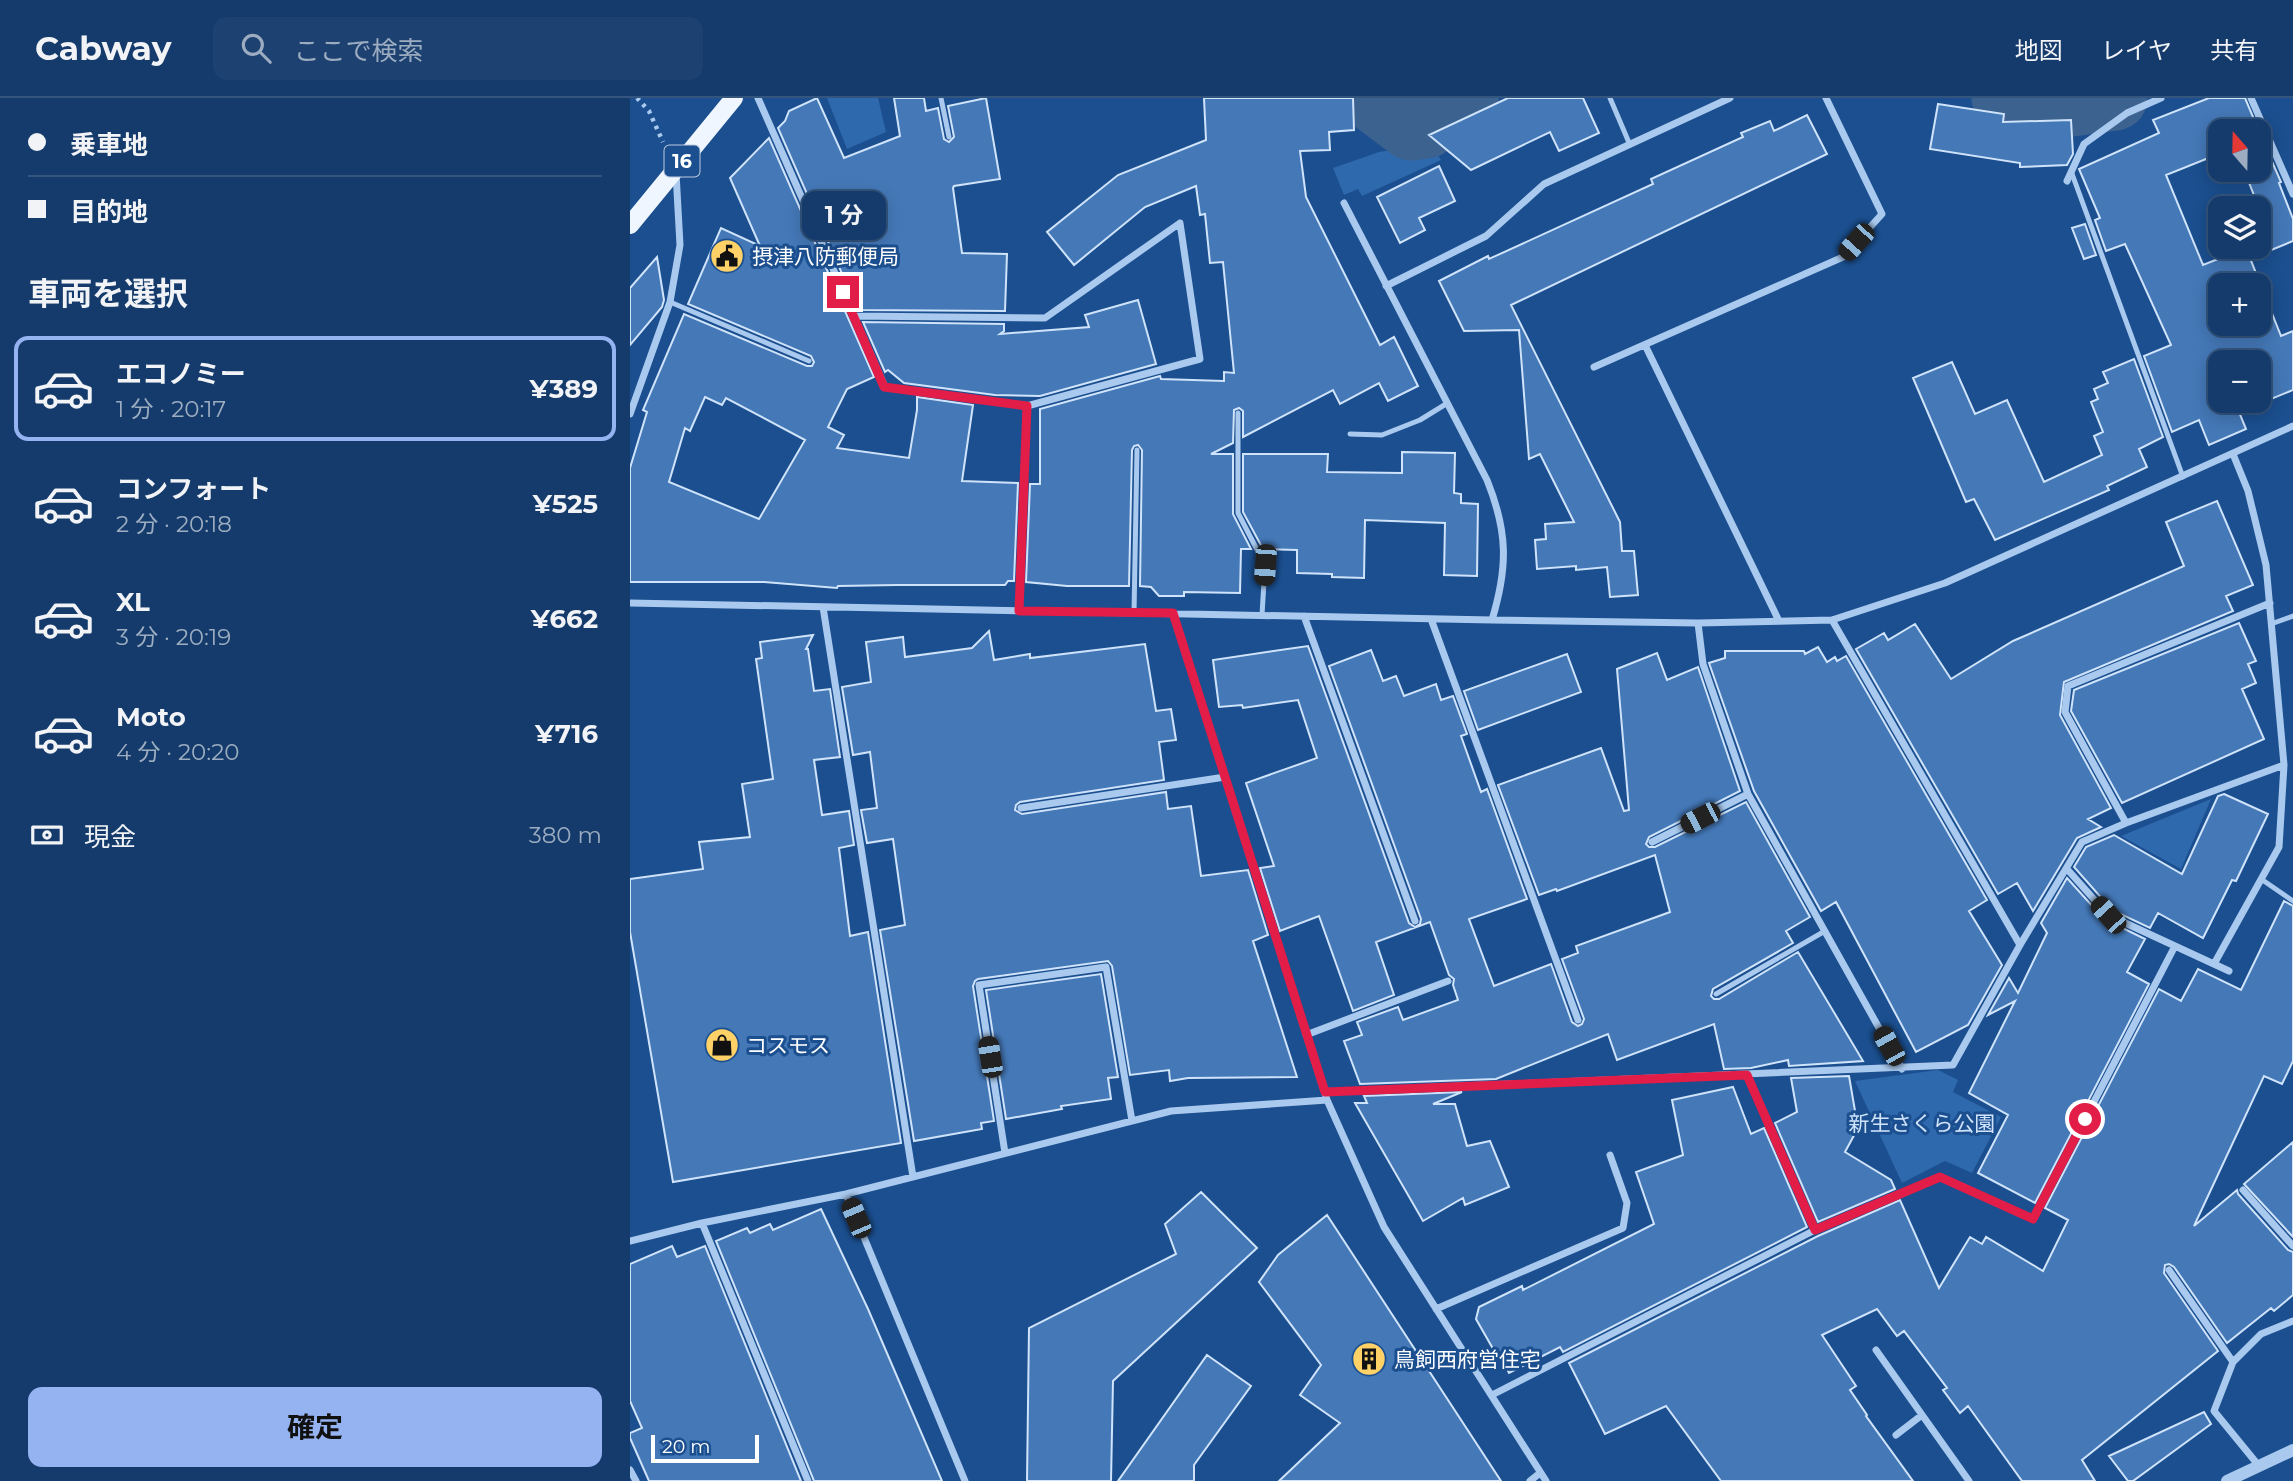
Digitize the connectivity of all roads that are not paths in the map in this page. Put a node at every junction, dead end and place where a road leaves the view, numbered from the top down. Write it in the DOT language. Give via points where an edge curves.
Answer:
graph roads {
  1 [pos="734,98"];
  2 [pos="758,98"];
  3 [pos="941,98"];
  4 [pos="1610,98"];
  5 [pos="1730,98"];
  6 [pos="1826,98"];
  7 [pos="2161,98"];
  8 [pos="2251,98"];
  9 [pos="949,137"];
  10 [pos="1630,145"];
  11 [pos="676,169"];
  12 [pos="2071,171"];
  13 [pos="2067,181"];
  14 [pos="2293,194"];
  15 [pos="1344,203"];
  16 [pos="630,225"];
  17 [pos="1386,286"];
  18 [pos="670,302"];
  19 [pos="853,316"];
  20 [pos="1645,345"];
  21 [pos="809,361"];
  22 [pos="1594,367"];
  23 [pos="1446,404"];
  24 [pos="1027,406"];
  25 [pos="1238,413"];
  26 [pos="630,414"];
  27 [pos="2293,426"];
  28 [pos="1350,433"];
  29 [pos="1137,450"];
  30 [pos="2233,454"];
  31 [pos="2183,477"];
  32 [pos="630,603"];
  33 [pos="2270,603"];
  34 [pos="823,607"];
  35 [pos="1019,611"];
  36 [pos="1134,613"];
  37 [pos="1173,613"];
  38 [pos="1262,615"];
  39 [pos="1304,616"];
  40 [pos="2293,616"];
  41 [pos="1431,619"];
  42 [pos="1492,620"];
  43 [pos="1832,620"];
  44 [pos="1779,621"];
  45 [pos="1698,623"];
  46 [pos="2271,624"];
  47 [pos="2284,765"];
  48 [pos="1225,777"];
  49 [pos="2293,778"];
  50 [pos="2283,780"];
  51 [pos="1748,794"];
  52 [pos="1021,808"];
  53 [pos="2126,823"];
  54 [pos="1652,842"];
  55 [pos="2067,869"];
  56 [pos="2261,879"];
  57 [pos="2293,901"];
  58 [pos="1415,921"];
  59 [pos="1825,931"];
  60 [pos="2020,945"];
  61 [pos="2175,946"];
  62 [pos="2214,964"];
  63 [pos="2230,971"];
  64 [pos="1448,981"];
  65 [pos="1716,994"];
  66 [pos="1578,1020"];
  67 [pos="1306,1035"];
  68 [pos="1902,1069"];
  69 [pos="1747,1075"];
  70 [pos="1326,1096"];
  71 [pos="1132,1121"];
  72 [pos="1005,1153"];
  73 [pos="1610,1155"];
  74 [pos="913,1177"];
  75 [pos="2243,1190"];
  76 [pos="846,1194"];
  77 [pos="702,1223"];
  78 [pos="1815,1230"];
  79 [pos="630,1241"];
  80 [pos="2293,1246"];
  81 [pos="2169,1270"];
  82 [pos="1436,1309"];
  83 [pos="2293,1321"];
  84 [pos="1876,1350"];
  85 [pos="2233,1362"];
  86 [pos="1492,1395"];
  87 [pos="1922,1415"];
  88 [pos="1896,1435"];
  89 [pos="2293,1450"];
  90 [pos="2259,1466"];
  91 [pos="630,1470"];
  92 [pos="1540,1473"];
  93 [pos="636,1481"];
  94 [pos="808,1481"];
  95 [pos="965,1481"];
  96 [pos="1530,1481"];
  97 [pos="1546,1481"];
  98 [pos="1969,1481"];
  99 [pos="2227,1481"];
  1 -- 11 [label="main road, 16"];
  2 -- 19 [label="street"];
  3 -- 9 [label="lane"];
  4 -- 10 [label="lane"];
  5 -- 10 [label="street"];
  6 -- 20 [label="street" via="1882,214 1843,257"];
  7 -- 12 [label="street" via="2127,113 2084,144"];
  8 -- 14 [label="street"];
  10 -- 17 [label="street" via="1544,184 1486,236"];
  11 -- 16 [label="main road, 16"];
  11 -- 18 [label="street" via="680,245"];
  12 -- 13 [label="street"];
  12 -- 31 [label="lane"];
  15 -- 17 [label="street"];
  17 -- 23 [label="street"];
  18 -- 21 [label="lane"];
  18 -- 26 [label="street"];
  19 -- 24 [label="street" via="884,387"];
  19 -- 24 [label="street" via="1045,317 1180,223 1200,359"];
  20 -- 22 [label="street"];
  20 -- 44 [label="street"];
  23 -- 28 [label="lane" via="1382,435"];
  23 -- 42 [label="street" via="1487,480 1504,535 1500,593"];
  24 -- 35 [label="street"];
  25 -- 38 [label="lane" via="1238,513 1265,565"];
  27 -- 30 [label="street"];
  29 -- 36 [label="lane"];
  30 -- 31 [label="street"];
  30 -- 33 [label="street" via="2248,491"];
  31 -- 43 [label="street" via="1945,583"];
  32 -- 34 [label="street"];
  33 -- 46 [label="street"];
  33 -- 53 [label="street" via="2068,686 2065,712"];
  34 -- 35 [label="street"];
  34 -- 74 [label="street"];
  35 -- 36 [label="street"];
  36 -- 37 [label="street"];
  37 -- 38 [label="street"];
  37 -- 48 [label="street"];
  38 -- 39 [label="street"];
  39 -- 41 [label="street"];
  39 -- 58 [label="street"];
  40 -- 46 [label="lane"];
  41 -- 42 [label="street"];
  41 -- 66 [label="street"];
  42 -- 45 [label="street"];
  43 -- 44 [label="street"];
  43 -- 60 [label="street"];
  44 -- 45 [label="street"];
  45 -- 51 [label="street" via="1703,664"];
  46 -- 47 [label="street"];
  47 -- 50 [label="street"];
  47 -- 53 [label="street"];
  48 -- 52 [label="street"];
  48 -- 67 [label="street"];
  49 -- 50 [label="street"];
  50 -- 56 [label="street" via="2279,847"];
  51 -- 54 [label="street"];
  51 -- 59 [label="street"];
  53 -- 55 [label="street" via="2082,842"];
  55 -- 60 [label="street"];
  55 -- 61 [label="street" via="2108,915"];
  56 -- 57 [label="lane"];
  56 -- 62 [label="street"];
  59 -- 65 [label="lane"];
  59 -- 68 [label="street"];
  60 -- 68 [label="street" via="1953,1065"];
  61 -- 62 [label="street"];
  61 -- 78 [label="street" via="2033,1219 1940,1177"];
  62 -- 63 [label="street"];
  64 -- 67 [label="street"];
  67 -- 70 [label="street"];
  68 -- 69 [label="street"];
  69 -- 70 [label="street"];
  69 -- 78 [label="street"];
  70 -- 71 [label="street" via="1171,1111"];
  70 -- 82 [label="street" via="1384,1227"];
  71 -- 72 [label="street"];
  71 -- 72 [label="street" via="1106,967 979,985"];
  72 -- 74 [label="street"];
  73 -- 82 [label="street" via="1627,1203 1623,1228"];
  74 -- 76 [label="street"];
  75 -- 80 [label="street"];
  76 -- 77 [label="street"];
  76 -- 95 [label="street"];
  77 -- 79 [label="street"];
  77 -- 94 [label="street"];
  78 -- 86 [label="street"];
  81 -- 85 [label="street"];
  82 -- 86 [label="street"];
  83 -- 85 [label="street" via="2261,1334"];
  84 -- 87 [label="street"];
  85 -- 90 [label="street" via="2214,1411"];
  86 -- 92 [label="street"];
  87 -- 88 [label="street"];
  87 -- 98 [label="street"];
  89 -- 90 [label="street"];
  90 -- 99 [label="street"];
  91 -- 93 [label="street"];
  92 -- 96 [label="street"];
  92 -- 97 [label="street"];
}
